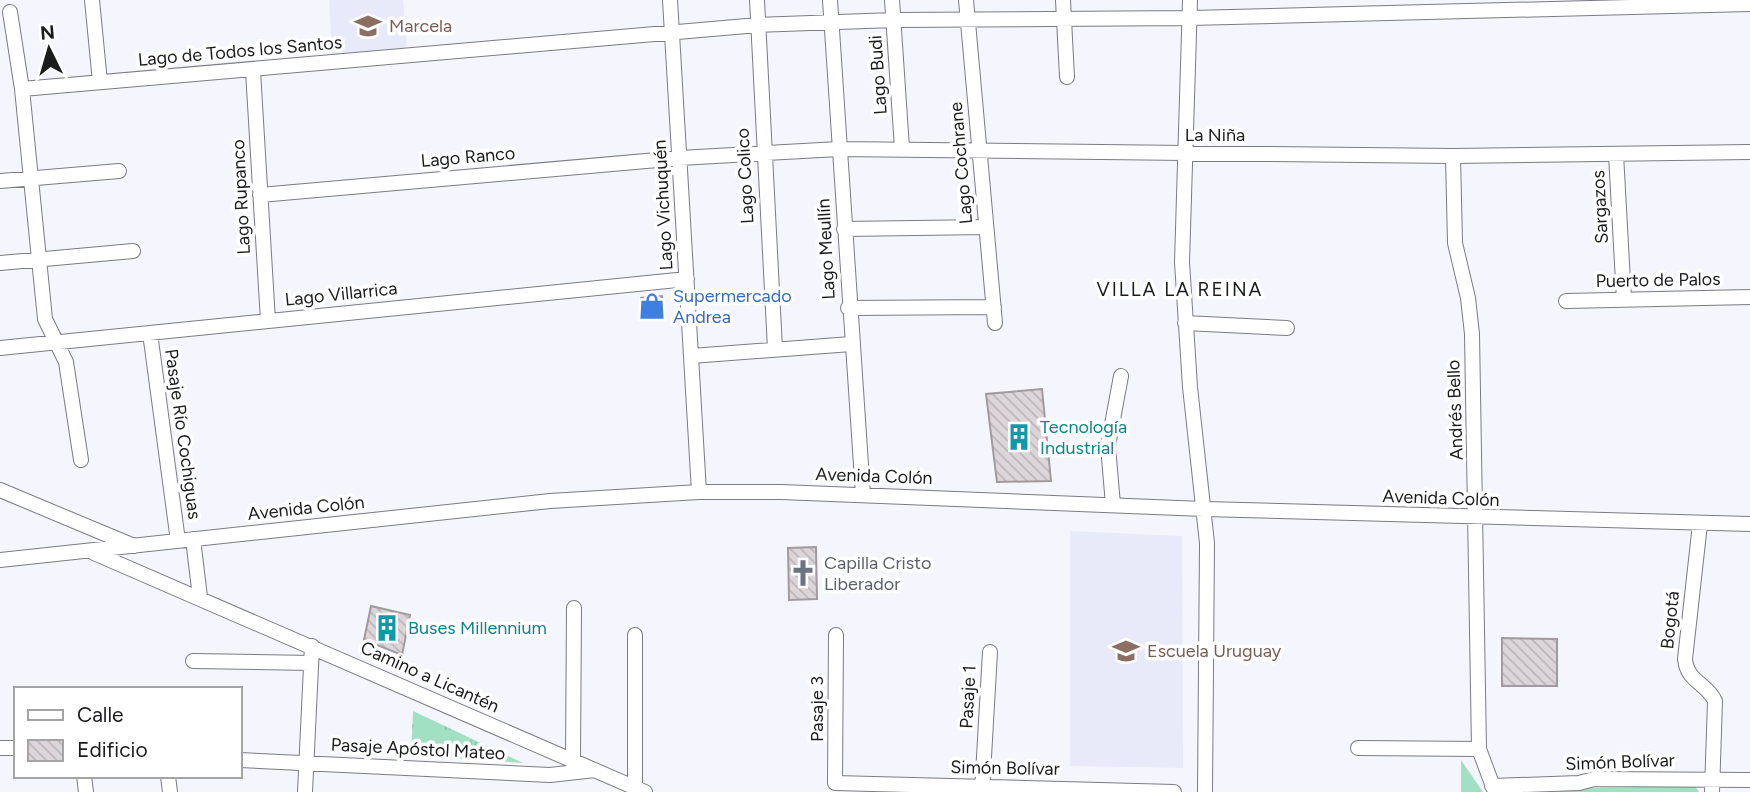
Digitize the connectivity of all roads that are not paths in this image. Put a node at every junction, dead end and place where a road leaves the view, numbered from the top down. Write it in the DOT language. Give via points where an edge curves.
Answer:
graph roads {
  1 [pos="92,0"];
  2 [pos="670,0"];
  3 [pos="757,0"];
  4 [pos="830,0"];
  5 [pos="892,0"];
  6 [pos="966,0"];
  7 [pos="1063,0"];
  8 [pos="1190,0"];
  9 [pos="1750,4"];
  10 [pos="10,12"];
  11 [pos="1190,18"];
  12 [pos="1064,19"];
  13 [pos="894,20"];
  14 [pos="968,20"];
  15 [pos="831,23"];
  16 [pos="758,26"];
  17 [pos="671,31"];
  18 [pos="253,71"];
  19 [pos="1067,77"];
  20 [pos="100,82"];
  21 [pos="22,89"];
  22 [pos="902,148"];
  23 [pos="839,149"];
  24 [pos="1750,152"];
  25 [pos="979,153"];
  26 [pos="763,154"];
  27 [pos="1187,154"];
  28 [pos="1616,154"];
  29 [pos="1453,156"];
  30 [pos="680,158"];
  31 [pos="119,171"];
  32 [pos="31,177"];
  33 [pos="0,181"];
  34 [pos="260,195"];
  35 [pos="986,228"];
  36 [pos="844,229"];
  37 [pos="133,251"];
  38 [pos="40,258"];
  39 [pos="0,263"];
  40 [pos="687,279"];
  41 [pos="1750,297"];
  42 [pos="1624,300"];
  43 [pos="1566,301"];
  44 [pos="848,307"];
  45 [pos="993,307"];
  46 [pos="268,321"];
  47 [pos="995,323"];
  48 [pos="1185,323"];
  49 [pos="1287,328"];
  50 [pos="150,333"];
  51 [pos="56,342"];
  52 [pos="850,344"];
  53 [pos="0,348"];
  54 [pos="775,349"];
  55 [pos="691,356"];
  56 [pos="1121,376"];
  57 [pos="81,460"];
  58 [pos="0,490"];
  59 [pos="699,492"];
  60 [pos="863,495"];
  61 [pos="1112,505"];
  62 [pos="1203,509"];
  63 [pos="1477,518"];
  64 [pos="1700,524"];
  65 [pos="1750,524"];
  66 [pos="185,540"];
  67 [pos="135,546"];
  68 [pos="92,552"];
  69 [pos="0,560"];
  70 [pos="200,597"];
  71 [pos="574,608"];
  72 [pos="635,635"];
  73 [pos="836,635"];
  74 [pos="312,646"];
  75 [pos="990,652"];
  76 [pos="193,661"];
  77 [pos="311,663"];
  78 [pos="1358,748"];
  79 [pos="1479,749"];
  80 [pos="242,760"];
  81 [pos="573,760"];
  82 [pos="306,763"];
  83 [pos="595,771"];
  84 [pos="1750,780"];
  85 [pos="835,783"];
  86 [pos="1713,786"];
  87 [pos="1494,789"];
  88 [pos="640,790"];
  89 [pos="982,790"];
  90 [pos="305,792"];
  91 [pos="1174,792"];
  92 [pos="1205,792"];
  1 -- 20 [label="street"];
  2 -- 17 [label="street, Lago Vichuquén"];
  3 -- 16 [label="street, Lago Colico"];
  4 -- 15 [label="street, Lago Meullín"];
  5 -- 13 [label="street, Lago Budi"];
  6 -- 14 [label="street, Lago Cochrane"];
  7 -- 12 [label="street"];
  8 -- 11 [label="street"];
  9 -- 11 [label="street, Lago de Todos los Santos"];
  10 -- 21 [label="street"];
  11 -- 12 [label="street, Lago de Todos los Santos"];
  11 -- 27 [label="street"];
  12 -- 14 [label="street, Lago de Todos los Santos"];
  12 -- 19 [label="street"];
  13 -- 14 [label="street, Lago de Todos los Santos"];
  13 -- 15 [label="street, Lago de Todos los Santos"];
  13 -- 22 [label="street, Lago Budi"];
  14 -- 25 [label="street, Lago Cochrane"];
  15 -- 16 [label="street, Lago de Todos los Santos"];
  15 -- 23 [label="street, Lago Meullín"];
  16 -- 17 [label="street, Lago de Todos los Santos"];
  16 -- 26 [label="street, Lago Colico"];
  17 -- 18 [label="street, Lago de Todos los Santos"];
  17 -- 30 [label="street, Lago Vichuquén"];
  18 -- 20 [label="street, Lago de Todos los Santos"];
  18 -- 34 [label="street, Lago Rupanco"];
  20 -- 21 [label="street, Lago de Todos los Santos"];
  21 -- 32 [label="street"];
  22 -- 23 [label="street, La Niña"];
  22 -- 25 [label="street, La Niña"];
  23 -- 26 [label="street, La Niña"];
  23 -- 36 [label="street, Lago Meullín"];
  24 -- 28 [label="street, La Niña"];
  25 -- 27 [label="street, La Niña"];
  25 -- 35 [label="street, Lago Cochrane"];
  26 -- 30 [label="street, La Niña"];
  26 -- 54 [label="street, Lago Colico"];
  27 -- 29 [label="street, La Niña"];
  27 -- 48 [label="street" via="1182,262"];
  28 -- 29 [label="street, La Niña"];
  28 -- 42 [label="street, Sargazos"];
  29 -- 63 [label="street, Andrés Bello" via="1455,243 1472,334"];
  30 -- 34 [label="street, Lago Ranco"];
  30 -- 40 [label="street, Lago Vichuquén"];
  31 -- 32 [label="street"];
  32 -- 33 [label="street"];
  32 -- 38 [label="street"];
  34 -- 46 [label="street, Lago Rupanco"];
  35 -- 36 [label="street"];
  35 -- 45 [label="street, Lago Cochrane"];
  36 -- 44 [label="street, Lago Meullín"];
  37 -- 38 [label="street"];
  38 -- 39 [label="street"];
  38 -- 51 [label="street" via="45,319"];
  40 -- 46 [label="street, Lago Villarrica"];
  40 -- 55 [label="street, Lago Vichuquén"];
  41 -- 42 [label="street, Puerto de Palos"];
  42 -- 43 [label="street, Puerto de Palos"];
  44 -- 45 [label="street"];
  44 -- 52 [label="street, Lago Meullín"];
  45 -- 47 [label="street, Lago Cochrane"];
  46 -- 50 [label="street, Lago Villarrica"];
  48 -- 49 [label="street"];
  48 -- 62 [label="street"];
  50 -- 51 [label="street, Lago Villarrica"];
  50 -- 66 [label="street, Pasaje Río Cochiguas"];
  51 -- 53 [label="street, Lago Villarrica"];
  51 -- 57 [label="street" via="66,362"];
  52 -- 54 [label="street"];
  52 -- 60 [label="street, Lago Meullín"];
  54 -- 55 [label="street"];
  55 -- 59 [label="street, Lago Vichuquén"];
  56 -- 61 [label="street" via="1108,446"];
  58 -- 67 [label="street"];
  59 -- 60 [label="street, Avenida Colón"];
  59 -- 66 [label="street, Avenida Colón" via="550,501"];
  60 -- 61 [label="street, Avenida Colón"];
  61 -- 62 [label="street, Avenida Colón"];
  62 -- 63 [label="street, Avenida Colón"];
  62 -- 92 [label="street" via="1207,543"];
  63 -- 64 [label="street, Avenida Colón"];
  63 -- 79 [label="street, Andrés Bello"];
  64 -- 65 [label="street, Avenida Colón"];
  64 -- 86 [label="street, Bogotá" via="1685,659 1691,678 1715,701"];
  66 -- 67 [label="street, Avenida Colón"];
  66 -- 70 [label="street"];
  67 -- 68 [label="street, Avenida Colón"];
  68 -- 69 [label="street, Avenida Colón"];
  68 -- 70 [label="street, Camino a Licantén"];
  70 -- 74 [label="street, Camino a Licantén"];
  71 -- 81 [label="street"];
  72 -- 88 [label="street"];
  73 -- 85 [label="street, Pasaje 3"];
  74 -- 77 [label="street"];
  74 -- 81 [label="street, Camino a Licantén"];
  75 -- 89 [label="street, Pasaje 1"];
  76 -- 77 [label="street"];
  77 -- 82 [label="street"];
  78 -- 79 [label="street"];
  79 -- 87 [label="street, Andrés Bello"];
  80 -- 82 [label="street, Pasaje Apóstol Mateo"];
  81 -- 83 [label="street, Camino a Licantén"];
  82 -- 83 [label="street, Pasaje Apóstol Mateo" via="550,775"];
  82 -- 90 [label="street"];
  83 -- 88 [label="street, Camino a Licantén"];
  84 -- 86 [label="street, Simón Bolívar"];
  85 -- 89 [label="street, Simón Bolívar"];
  86 -- 87 [label="street, Simón Bolívar" via="1594,779"];
  89 -- 91 [label="street, Simón Bolívar"];
}
